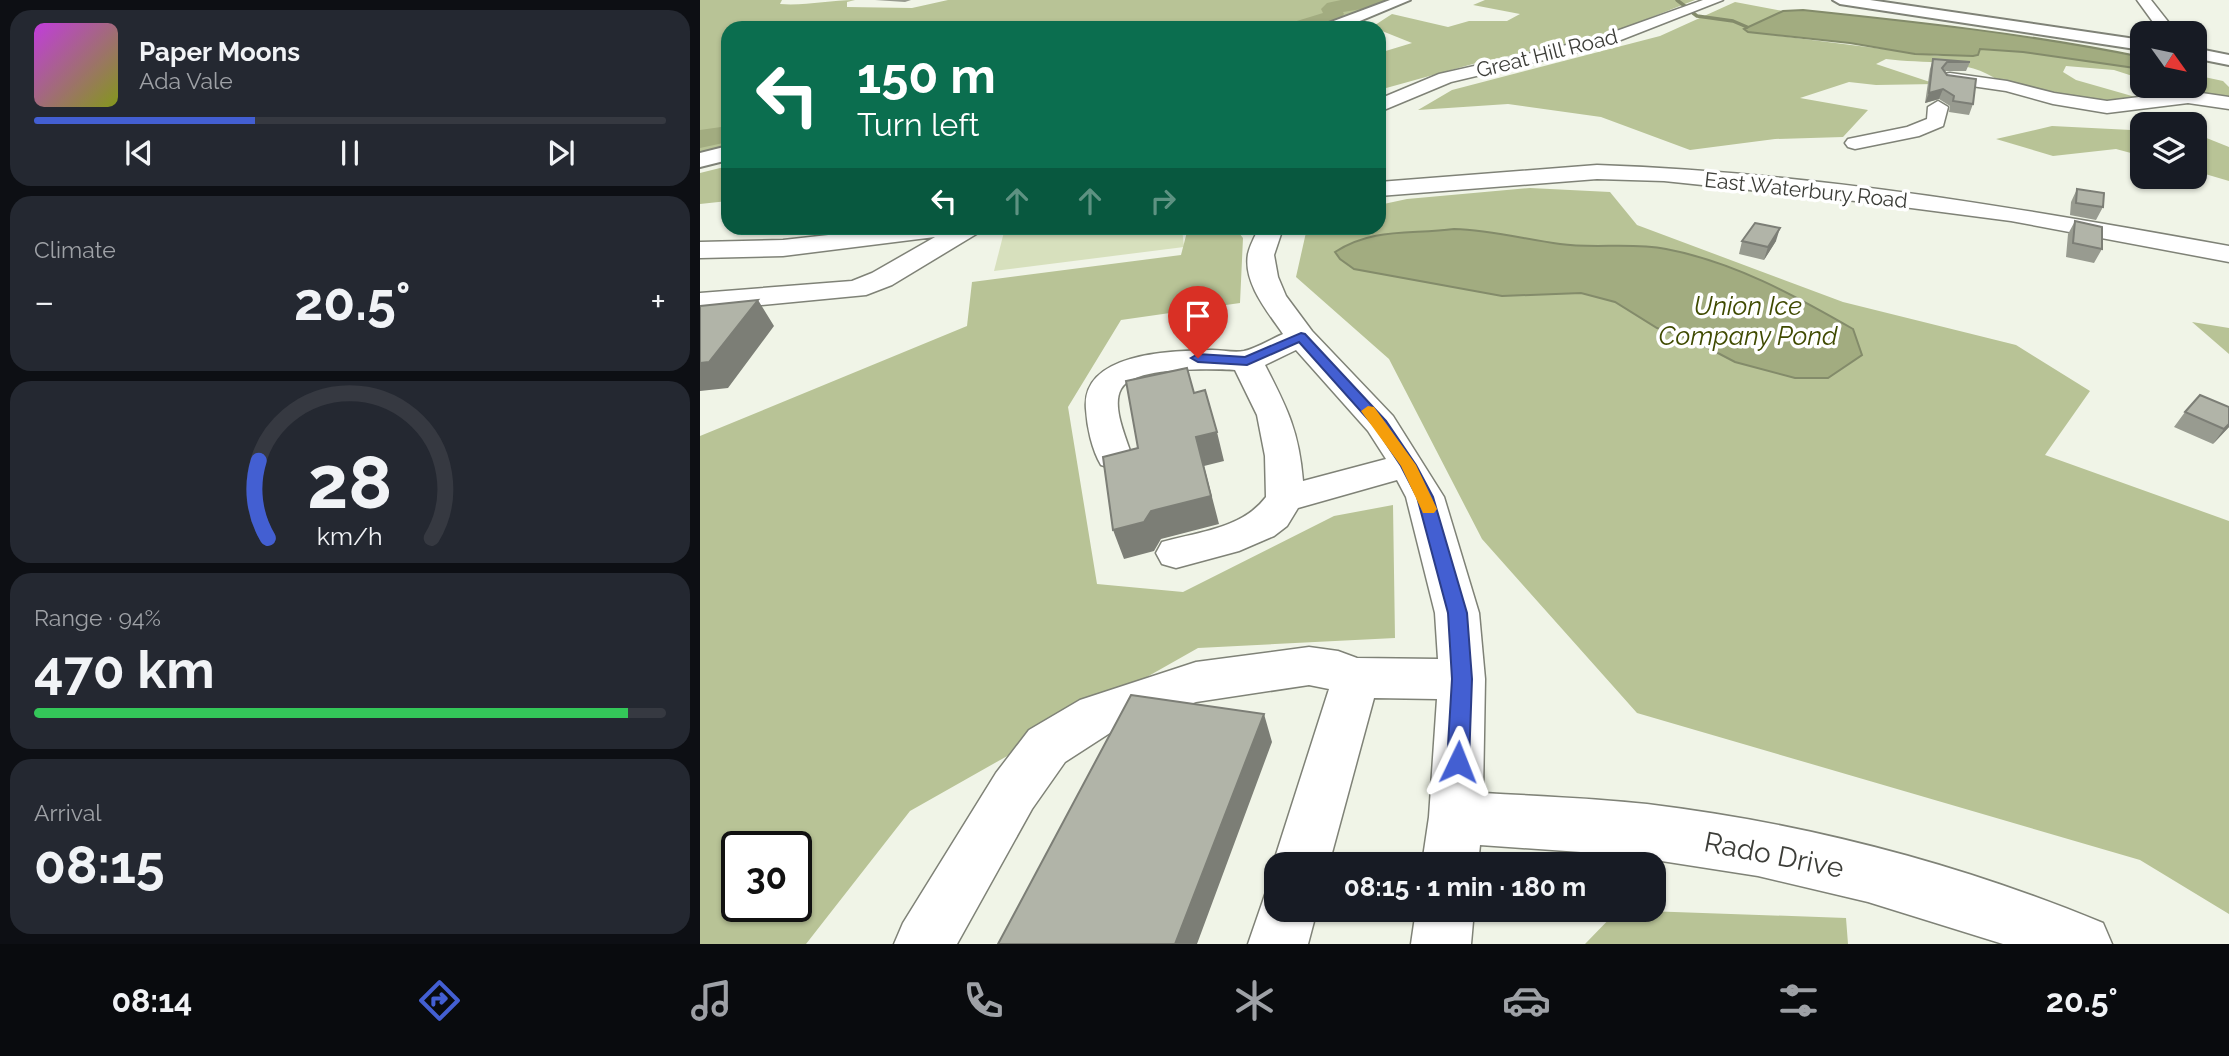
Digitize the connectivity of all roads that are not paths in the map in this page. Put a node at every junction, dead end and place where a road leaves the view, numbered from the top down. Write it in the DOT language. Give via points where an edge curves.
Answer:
graph roads {
  1 [pos="1403,0"];
  2 [pos="1716,0"];
  3 [pos="1840,0"];
  4 [pos="2144,0"];
  5 [pos="1348,21"];
  6 [pos="2159,21"];
  7 [pos="2130,43"];
  8 [pos="2207,56"];
  9 [pos="2229,60"];
  10 [pos="1951,78"];
  11 [pos="1386,103"];
  12 [pos="2229,103"];
  13 [pos="1938,107"];
  14 [pos="1874,119"];
  15 [pos="1855,143"];
  16 [pos="721,155"];
  17 [pos="700,160"];
  18 [pos="1386,187"];
  19 [pos="1865,195"];
  20 [pos="892,235"];
  21 [pos="957,235"];
  22 [pos="1268,235"];
  23 [pos="700,250"];
  24 [pos="2229,254"];
  25 [pos="700,302"];
  26 [pos="1301,337"];
  27 [pos="1247,361"];
  28 [pos="1114,457"];
  29 [pos="1408,465"];
  30 [pos="1285,499"];
  31 [pos="1176,553"];
  32 [pos="1356,678"];
  33 [pos="1462,679"];
  34 [pos="1453,841"];
  35 [pos="1305,852"];
  36 [pos="1284,922"];
  37 [pos="1444,922"];
  38 [pos="924,944"];
  39 [pos="1278,944"];
  40 [pos="1441,944"];
  41 [pos="2082,944"];
  1 -- 5 [label="main road"];
  2 -- 11 [label="street, Great Hill Road" via="1602,42 1445,78"];
  3 -- 7 [label="main road"];
  4 -- 6 [label="street"];
  8 -- 9 [label="main road"];
  10 -- 12 [label="street" via="2107,107 2188,97"];
  13 -- 15 [label="street" via="1936,122"];
  14 -- 15 [label="street"];
  15 -- 19 [label="street"];
  16 -- 17 [label="main road"];
  18 -- 19 [label="street, East Waterbury Road" via="1597,172 1664,174"];
  19 -- 24 [label="street, East Waterbury Road" via="2011,214"];
  20 -- 23 [label="street" via="783,248"];
  21 -- 25 [label="street" via="856,289"];
  22 -- 26 [label="street" via="1261,256 1264,277"];
  26 -- 27 [label="street"];
  26 -- 29 [label="street" via="1381,424"];
  27 -- 28 [label="street" via="1198,358 1114,377 1104,388 1103,410"];
  27 -- 30 [label="street" via="1274,415 1283,456"];
  29 -- 30 [label="street"];
  29 -- 33 [label="street" via="1425,497 1457,613"];
  30 -- 31 [label="street" via="1260,526 1225,541"];
  32 -- 33 [label="street"];
  32 -- 35 [label="street"];
  32 -- 38 [label="street" via="1309,666 1221,678 1097,715 1047,746 1014,791"];
  33 -- 34 [label="street"];
  34 -- 41 [label="street, Rado Drive" via="1646,831 1810,858 2001,912"];
  36 -- 39 [label="street"];
  37 -- 40 [label="street"];
}
